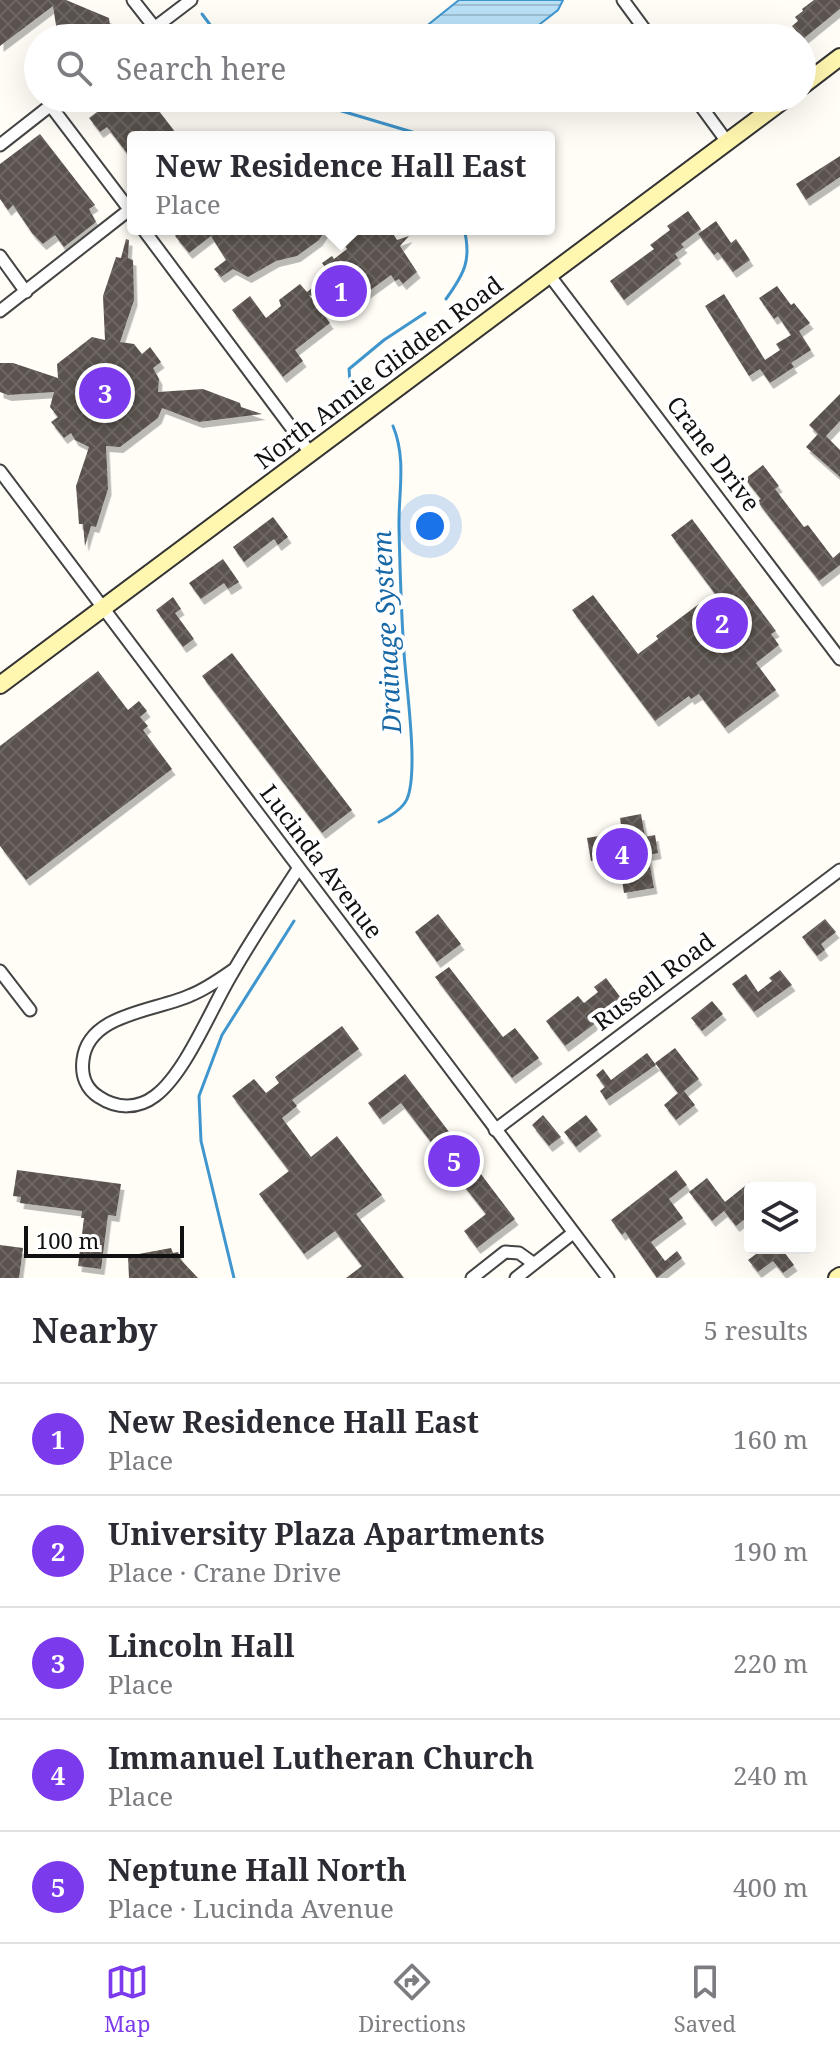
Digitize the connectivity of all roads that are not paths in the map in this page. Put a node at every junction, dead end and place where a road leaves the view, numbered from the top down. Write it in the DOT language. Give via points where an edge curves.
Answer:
graph roads {
  1 [pos="133,0"];
  2 [pos="191,0"];
  3 [pos="623,0"];
  4 [pos="152,24"];
  5 [pos="160,24"];
  6 [pos="641,24"];
  7 [pos="840,57"];
  8 [pos="816,75"];
  9 [pos="42,112"];
  10 [pos="62,112"];
  11 [pos="705,112"];
  12 [pos="768,112"];
  13 [pos="728,143"];
  14 [pos="0,145"];
  15 [pos="127,207"];
  16 [pos="127,216"];
  17 [pos="147,235"];
  18 [pos="0,256"];
  19 [pos="550,276"];
  20 [pos="26,292"];
  21 [pos="0,311"];
  22 [pos="311,454"];
  23 [pos="0,471"];
  24 [pos="103,607"];
  25 [pos="840,659"];
  26 [pos="0,685"];
  27 [pos="298,869"];
  28 [pos="840,870"];
  29 [pos="233,970"];
  30 [pos="0,971"];
  31 [pos="30,1010"];
  32 [pos="495,1130"];
  33 [pos="573,1233"];
  34 [pos="533,1263"];
  35 [pos="472,1278"];
  36 [pos="516,1278"];
  37 [pos="608,1278"];
  1 -- 4 [label="street"];
  2 -- 5 [label="street"];
  3 -- 6 [label="street"];
  7 -- 8 [label="main road"];
  9 -- 14 [label="street"];
  10 -- 15 [label="street"];
  11 -- 13 [label="street"];
  12 -- 13 [label="main road, North Annie Glidden Road"];
  13 -- 19 [label="main road, North Annie Glidden Road"];
  16 -- 20 [label="street"];
  17 -- 22 [label="street"];
  18 -- 20 [label="street"];
  19 -- 22 [label="main road, North Annie Glidden Road"];
  19 -- 25 [label="street, Crane Drive"];
  20 -- 21 [label="street"];
  22 -- 24 [label="main road, North Annie Glidden Road"];
  23 -- 24 [label="street, Lucinda Avenue"];
  24 -- 26 [label="main road, North Annie Glidden Road"];
  24 -- 27 [label="street, Lucinda Avenue"];
  27 -- 29 [label="street"];
  27 -- 32 [label="street, Lucinda Avenue"];
  28 -- 32 [label="street, Russell Road"];
  29 -- 29 [label="street" via="192,995 95,1033 84,1051 82,1072 95,1095 121,1106 144,1103 158,1094"];
  30 -- 31 [label="street"];
  32 -- 33 [label="street, Lucinda Avenue"];
  33 -- 34 [label="street"];
  33 -- 37 [label="street, Lucinda Avenue"];
  34 -- 35 [label="street" via="519,1253 505,1252"];
  34 -- 36 [label="street"];
}
